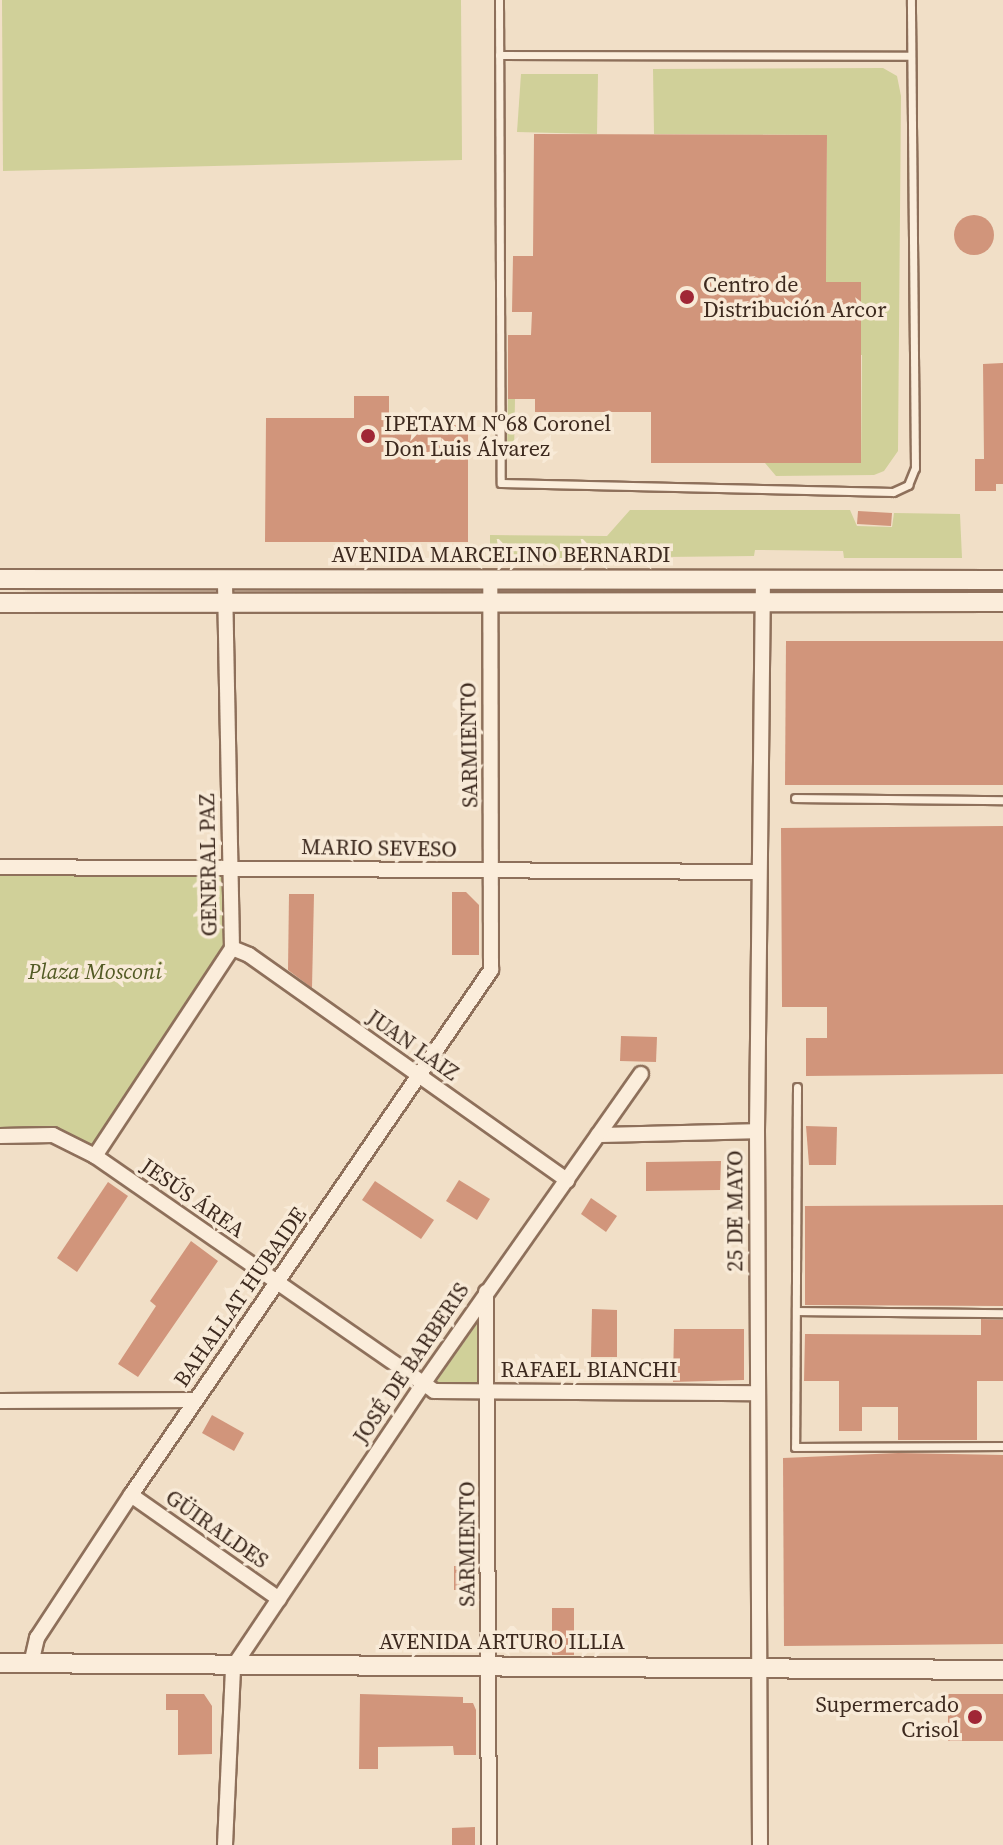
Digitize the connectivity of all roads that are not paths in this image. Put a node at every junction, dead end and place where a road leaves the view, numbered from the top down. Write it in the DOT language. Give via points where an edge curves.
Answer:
graph roads {
  1 [pos="499,0"];
  2 [pos="911,0"];
  3 [pos="499,55"];
  4 [pos="911,56"];
  5 [pos="490,578"];
  6 [pos="763,578"];
  7 [pos="0,579"];
  8 [pos="1003,580"];
  9 [pos="225,581"];
  10 [pos="489,602"];
  11 [pos="763,602"];
  12 [pos="1003,602"];
  13 [pos="0,603"];
  14 [pos="226,603"];
  15 [pos="795,798"];
  16 [pos="1003,800"];
  17 [pos="0,867"];
  18 [pos="229,869"];
  19 [pos="493,872"];
  20 [pos="758,872"];
  21 [pos="232,948"];
  22 [pos="494,959"];
  23 [pos="641,1074"];
  24 [pos="420,1077"];
  25 [pos="797,1087"];
  26 [pos="757,1131"];
  27 [pos="598,1135"];
  28 [pos="0,1136"];
  29 [pos="95,1156"];
  30 [pos="567,1180"];
  31 [pos="276,1283"];
  32 [pos="486,1292"];
  33 [pos="797,1311"];
  34 [pos="1003,1313"];
  35 [pos="423,1384"];
  36 [pos="490,1391"];
  37 [pos="757,1393"];
  38 [pos="195,1400"];
  39 [pos="0,1401"];
  40 [pos="1003,1446"];
  41 [pos="131,1495"];
  42 [pos="279,1599"];
  43 [pos="0,1663"];
  44 [pos="31,1664"];
  45 [pos="489,1664"];
  46 [pos="757,1670"];
  47 [pos="1003,1670"];
  48 [pos="231,1675"];
  49 [pos="225,1845"];
  50 [pos="489,1845"];
  51 [pos="760,1845"];
  1 -- 3 [label="lane"];
  2 -- 4 [label="lane"];
  3 -- 4 [label="lane"];
  3 -- 4 [label="lane" via="501,483 797,492 893,492 908,485 915,468"];
  5 -- 6 [label="main road, AVENIDA MARCELINO BERNARDI"];
  5 -- 9 [label="main road, AVENIDA MARCELINO BERNARDI"];
  5 -- 10 [label="street, SARMIENTO"];
  6 -- 8 [label="main road, AVENIDA MARCELINO BERNARDI"];
  6 -- 11 [label="street, 25 DE MAYO"];
  7 -- 9 [label="main road, AVENIDA MARCELINO BERNARDI"];
  9 -- 14 [label="street, GENERAL PAZ"];
  10 -- 11 [label="main road"];
  10 -- 14 [label="main road"];
  10 -- 19 [label="street, SARMIENTO"];
  11 -- 12 [label="main road"];
  11 -- 20 [label="street, 25 DE MAYO"];
  13 -- 14 [label="main road"];
  14 -- 18 [label="street, GENERAL PAZ"];
  15 -- 16 [label="lane"];
  17 -- 18 [label="street, MARIO SEVESO"];
  18 -- 19 [label="street, MARIO SEVESO"];
  18 -- 21 [label="street, GENERAL PAZ"];
  19 -- 20 [label="street, MARIO SEVESO"];
  19 -- 22 [label="street, SARMIENTO"];
  20 -- 26 [label="street, 25 DE MAYO"];
  21 -- 24 [label="street, JUAN LAIZ"];
  21 -- 29 [label="street, GENERAL PAZ"];
  22 -- 24 [label="street, BAHALLAT HUBAIDE"];
  23 -- 27 [label="street, JOSÉ DE BARBERIS"];
  24 -- 30 [label="street, JUAN LAIZ"];
  24 -- 31 [label="street, BAHALLAT HUBAIDE"];
  25 -- 33 [label="lane"];
  26 -- 27 [label="street"];
  26 -- 37 [label="street, 25 DE MAYO"];
  27 -- 30 [label="street, JOSÉ DE BARBERIS"];
  28 -- 29 [label="street, JESÚS ÁREA" via="53,1135"];
  29 -- 31 [label="street, JESÚS ÁREA"];
  30 -- 32 [label="street, JOSÉ DE BARBERIS"];
  31 -- 35 [label="street, JESÚS ÁREA"];
  31 -- 38 [label="street, BAHALLAT HUBAIDE"];
  32 -- 35 [label="street, JOSÉ DE BARBERIS"];
  32 -- 36 [label="street, SARMIENTO"];
  33 -- 34 [label="lane"];
  33 -- 40 [label="lane" via="795,1447"];
  35 -- 36 [label="street, RAFAEL BIANCHI" via="439,1392"];
  35 -- 42 [label="street, JOSÉ DE BARBERIS"];
  36 -- 37 [label="street, RAFAEL BIANCHI"];
  36 -- 45 [label="street, SARMIENTO"];
  37 -- 46 [label="street, 25 DE MAYO"];
  38 -- 39 [label="street"];
  38 -- 41 [label="street, BAHALLAT HUBAIDE"];
  41 -- 42 [label="street, GÜIRALDES"];
  41 -- 44 [label="street, BAHALLAT HUBAIDE" via="37,1638"];
  42 -- 48 [label="street, JOSÉ DE BARBERIS"];
  43 -- 44 [label="main road, AVENIDA ARTURO ILLIA"];
  44 -- 48 [label="main road, AVENIDA ARTURO ILLIA"];
  45 -- 46 [label="main road, AVENIDA ARTURO ILLIA"];
  45 -- 48 [label="main road, AVENIDA ARTURO ILLIA"];
  45 -- 50 [label="street, SARMIENTO"];
  46 -- 47 [label="main road, AVENIDA ARTURO ILLIA"];
  46 -- 51 [label="street, 25 DE MAYO"];
  48 -- 49 [label="street"];
}
